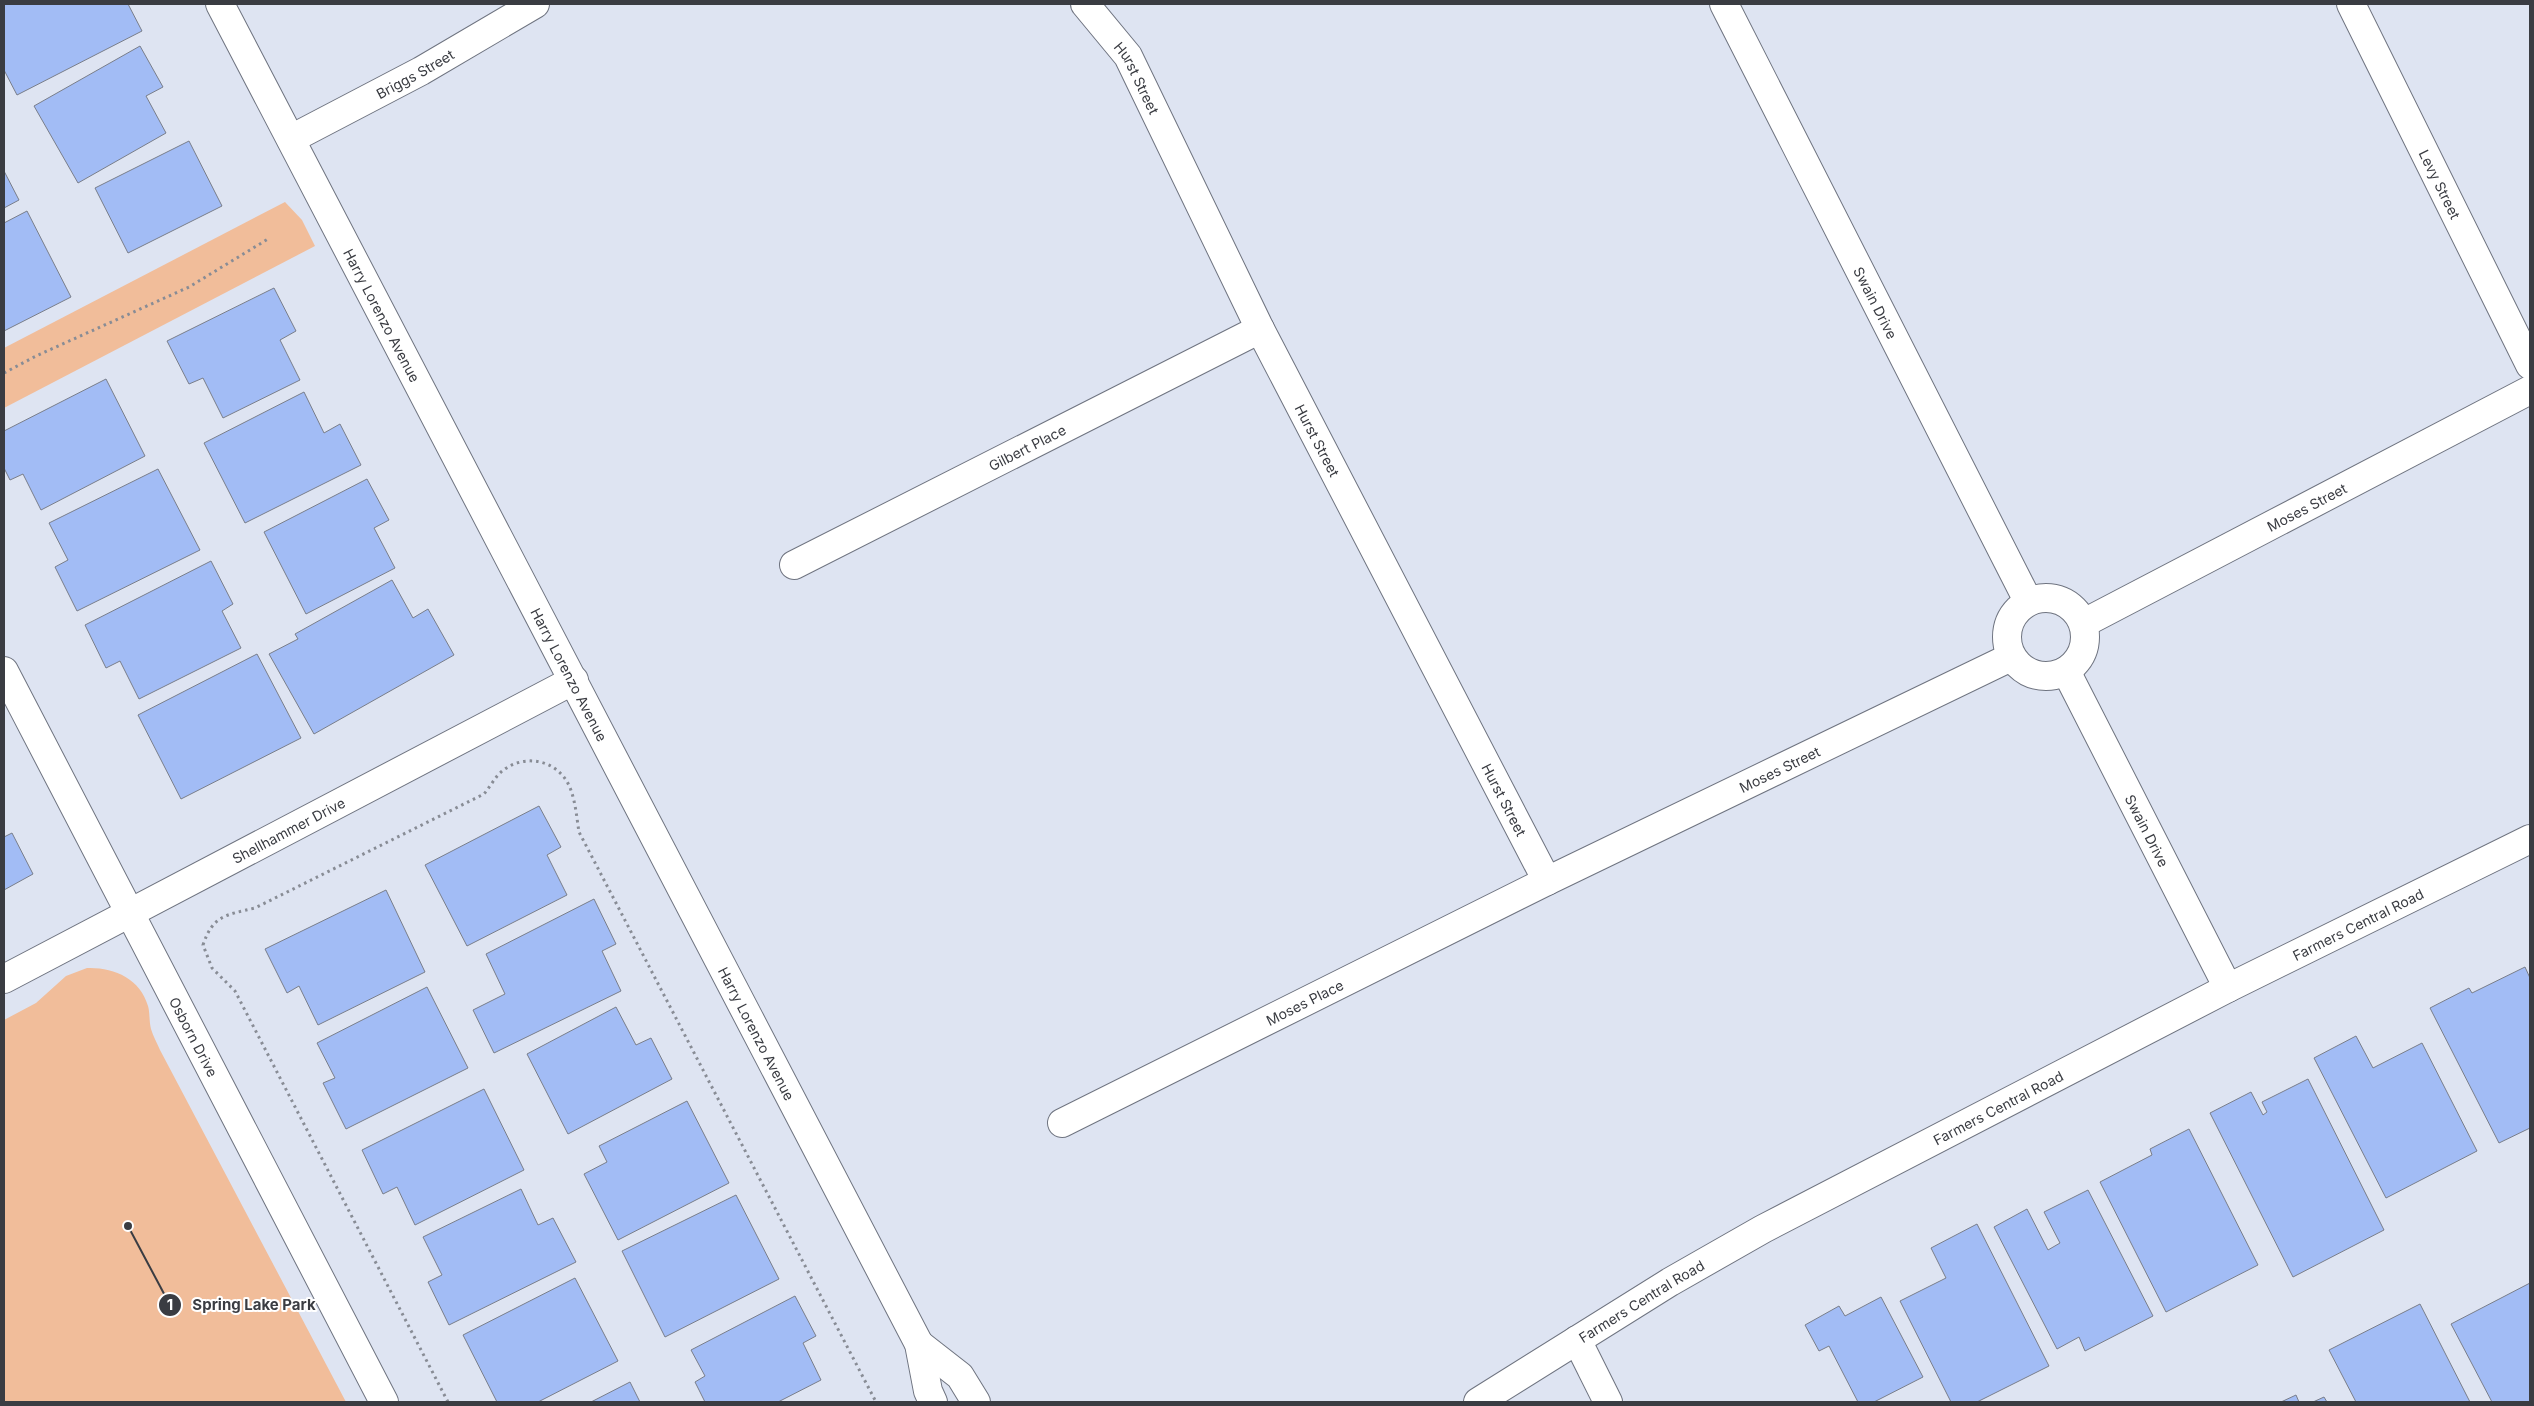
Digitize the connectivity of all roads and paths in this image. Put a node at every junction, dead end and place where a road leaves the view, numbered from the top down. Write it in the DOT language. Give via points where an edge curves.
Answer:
graph roads {
  1 [pos="220,4"];
  2 [pos="535,4"];
  3 [pos="1085,4"];
  4 [pos="1724,4"];
  5 [pos="2351,4"];
  6 [pos="291,139"];
  7 [pos="268,239"];
  8 [pos="1260,329"];
  9 [pos="2530,365"];
  10 [pos="4,374"];
  11 [pos="2530,390"];
  12 [pos="794,565"];
  13 [pos="2028,601"];
  14 [pos="2084,623"];
  15 [pos="2011,657"];
  16 [pos="4,671"];
  17 [pos="2066,671"];
  18 [pos="574,680"];
  19 [pos="2530,839"];
  20 [pos="1547,881"];
  21 [pos="129,914"];
  22 [pos="4,979"];
  23 [pos="2228,988"];
  24 [pos="1062,1123"];
  25 [pos="1577,1340"];
  26 [pos="920,1344"];
  27 [pos="384,1402"];
  28 [pos="448,1402"];
  29 [pos="876,1402"];
  30 [pos="933,1402"];
  31 [pos="976,1402"];
  32 [pos="1478,1402"];
  33 [pos="1608,1402"];
  1 -- 6 [label="street, Harry Lorenzo Avenue"];
  2 -- 6 [label="street, Briggs Street" via="421,71"];
  3 -- 8 [label="street, Hurst Street" via="1128,56"];
  4 -- 13 [label="street, Swain Drive"];
  5 -- 9 [label="street, Levy Street"];
  6 -- 18 [label="street, Harry Lorenzo Avenue"];
  7 -- 10 [label="path" via="189,287 53,348"];
  8 -- 12 [label="street, Gilbert Place"];
  8 -- 20 [label="street, Hurst Street"];
  11 -- 14 [label="street, Moses Street"];
  13 -- 14 [label="street" via="2054,598 2077,612"];
  13 -- 15 [label="street" via="2010,619 2007,644"];
  14 -- 17 [label="street" via="2083,650 2077,662"];
  15 -- 17 [label="street" via="2030,673 2049,676"];
  15 -- 20 [label="street, Moses Street"];
  16 -- 21 [label="street, Osborn Drive"];
  17 -- 23 [label="street, Swain Drive"];
  18 -- 21 [label="street, Shellhammer Drive"];
  18 -- 26 [label="street, Harry Lorenzo Avenue"];
  19 -- 23 [label="street, Farmers Central Road"];
  20 -- 24 [label="street, Moses Place"];
  21 -- 22 [label="street, Shellhammer Drive"];
  21 -- 27 [label="street, Osborn Drive"];
  23 -- 25 [label="street, Farmers Central Road" via="1763,1229"];
  25 -- 32 [label="street, Farmers Central Road"];
  25 -- 33 [label="street"];
  26 -- 30 [label="street, Harry Lorenzo Avenue"];
  26 -- 31 [label="street, Harry Lorenzo Avenue" via="960,1376"];
  28 -- 29 [label="path" via="235,991 212,968 203,945 209,927 226,915 255,908 484,794 499,773 531,759 552,766 564,776 574,800 579,832"];
}
